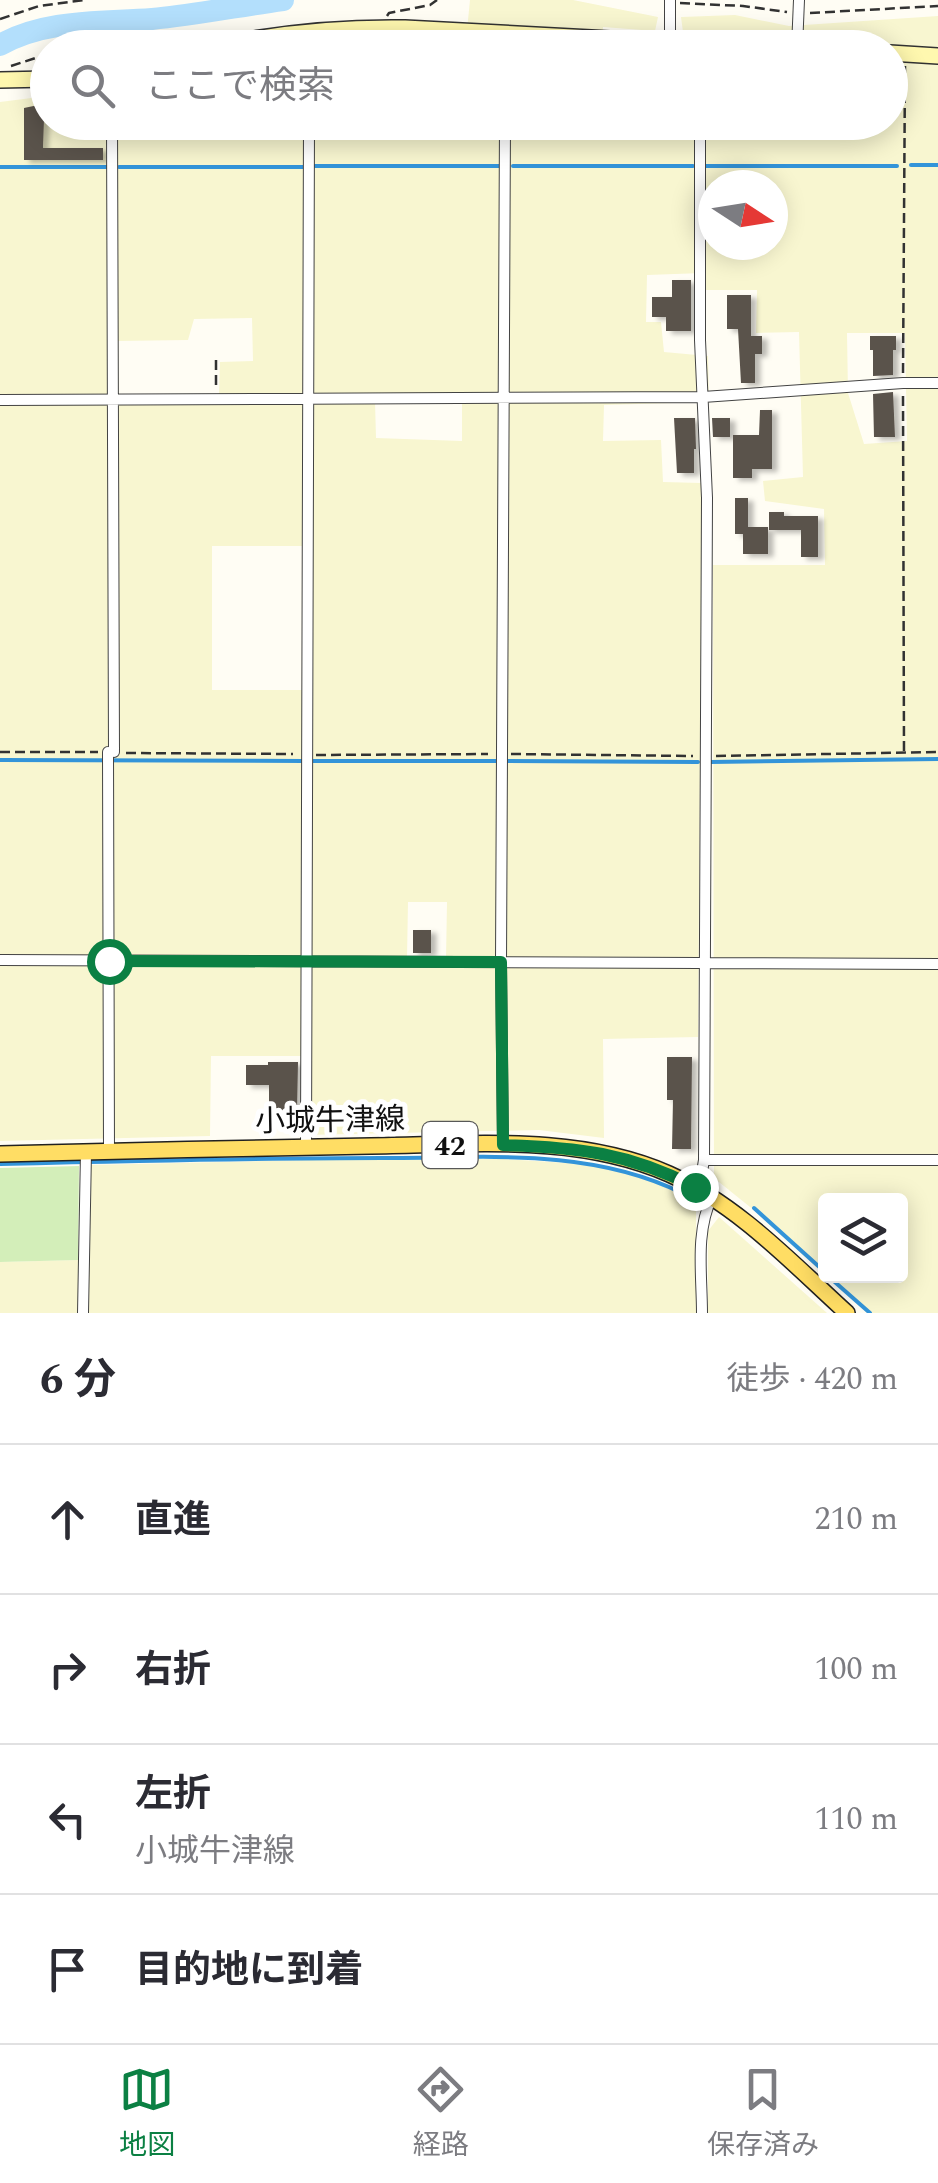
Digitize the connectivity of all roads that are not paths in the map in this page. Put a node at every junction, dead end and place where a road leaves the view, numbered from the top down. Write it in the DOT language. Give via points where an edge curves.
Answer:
graph roads {
  1 [pos="799,0"];
  2 [pos="670,1"];
  3 [pos="309,30"];
  4 [pos="401,30"];
  5 [pos="670,30"];
  6 [pos="798,30"];
  7 [pos="908,54"];
  8 [pos="938,56"];
  9 [pos="0,77"];
  10 [pos="30,78"];
  11 [pos="112,140"];
  12 [pos="309,140"];
  13 [pos="506,140"];
  14 [pos="700,140"];
  15 [pos="938,383"];
  16 [pos="703,396"];
  17 [pos="310,398"];
  18 [pos="113,399"];
  19 [pos="505,399"];
  20 [pos="0,400"];
  21 [pos="0,960"];
  22 [pos="109,961"];
  23 [pos="306,962"];
  24 [pos="501,962"];
  25 [pos="704,964"];
  26 [pos="938,964"];
  27 [pos="503,1145"];
  28 [pos="306,1147"];
  29 [pos="109,1152"];
  30 [pos="0,1154"];
  31 [pos="85,1160"];
  32 [pos="704,1160"];
  33 [pos="938,1160"];
  34 [pos="695,1187"];
  35 [pos="712,1197"];
  36 [pos="83,1313"];
  37 [pos="702,1313"];
  38 [pos="848,1313"];
  1 -- 6 [label="street"];
  2 -- 5 [label="street"];
  3 -- 4 [label="street"];
  7 -- 8 [label="street"];
  9 -- 10 [label="street"];
  11 -- 18 [label="street"];
  12 -- 17 [label="street"];
  13 -- 19 [label="street"];
  14 -- 16 [label="street"];
  15 -- 16 [label="street"];
  16 -- 19 [label="street"];
  16 -- 25 [label="street"];
  17 -- 18 [label="street"];
  17 -- 19 [label="street"];
  17 -- 23 [label="street"];
  18 -- 20 [label="street"];
  18 -- 22 [label="street"];
  19 -- 24 [label="street"];
  21 -- 22 [label="street"];
  22 -- 23 [label="street"];
  22 -- 29 [label="street"];
  23 -- 24 [label="street"];
  23 -- 28 [label="street"];
  24 -- 25 [label="street"];
  24 -- 27 [label="street"];
  25 -- 26 [label="street"];
  25 -- 32 [label="street"];
  27 -- 28 [label="main road, 小城牛津線 / 42"];
  27 -- 34 [label="main road, 小城牛津線 / 42" via="622,1157"];
  28 -- 29 [label="main road, 小城牛津線 / 42"];
  29 -- 31 [label="main road, 小城牛津線 / 42"];
  30 -- 31 [label="main road, 小城牛津線 / 42"];
  31 -- 36 [label="street"];
  32 -- 33 [label="street"];
  32 -- 34 [label="street"];
  34 -- 35 [label="main road, 小城牛津線 / 42"];
  35 -- 37 [label="street" via="702,1232"];
  35 -- 38 [label="main road, 小城牛津線 / 42"];
}
